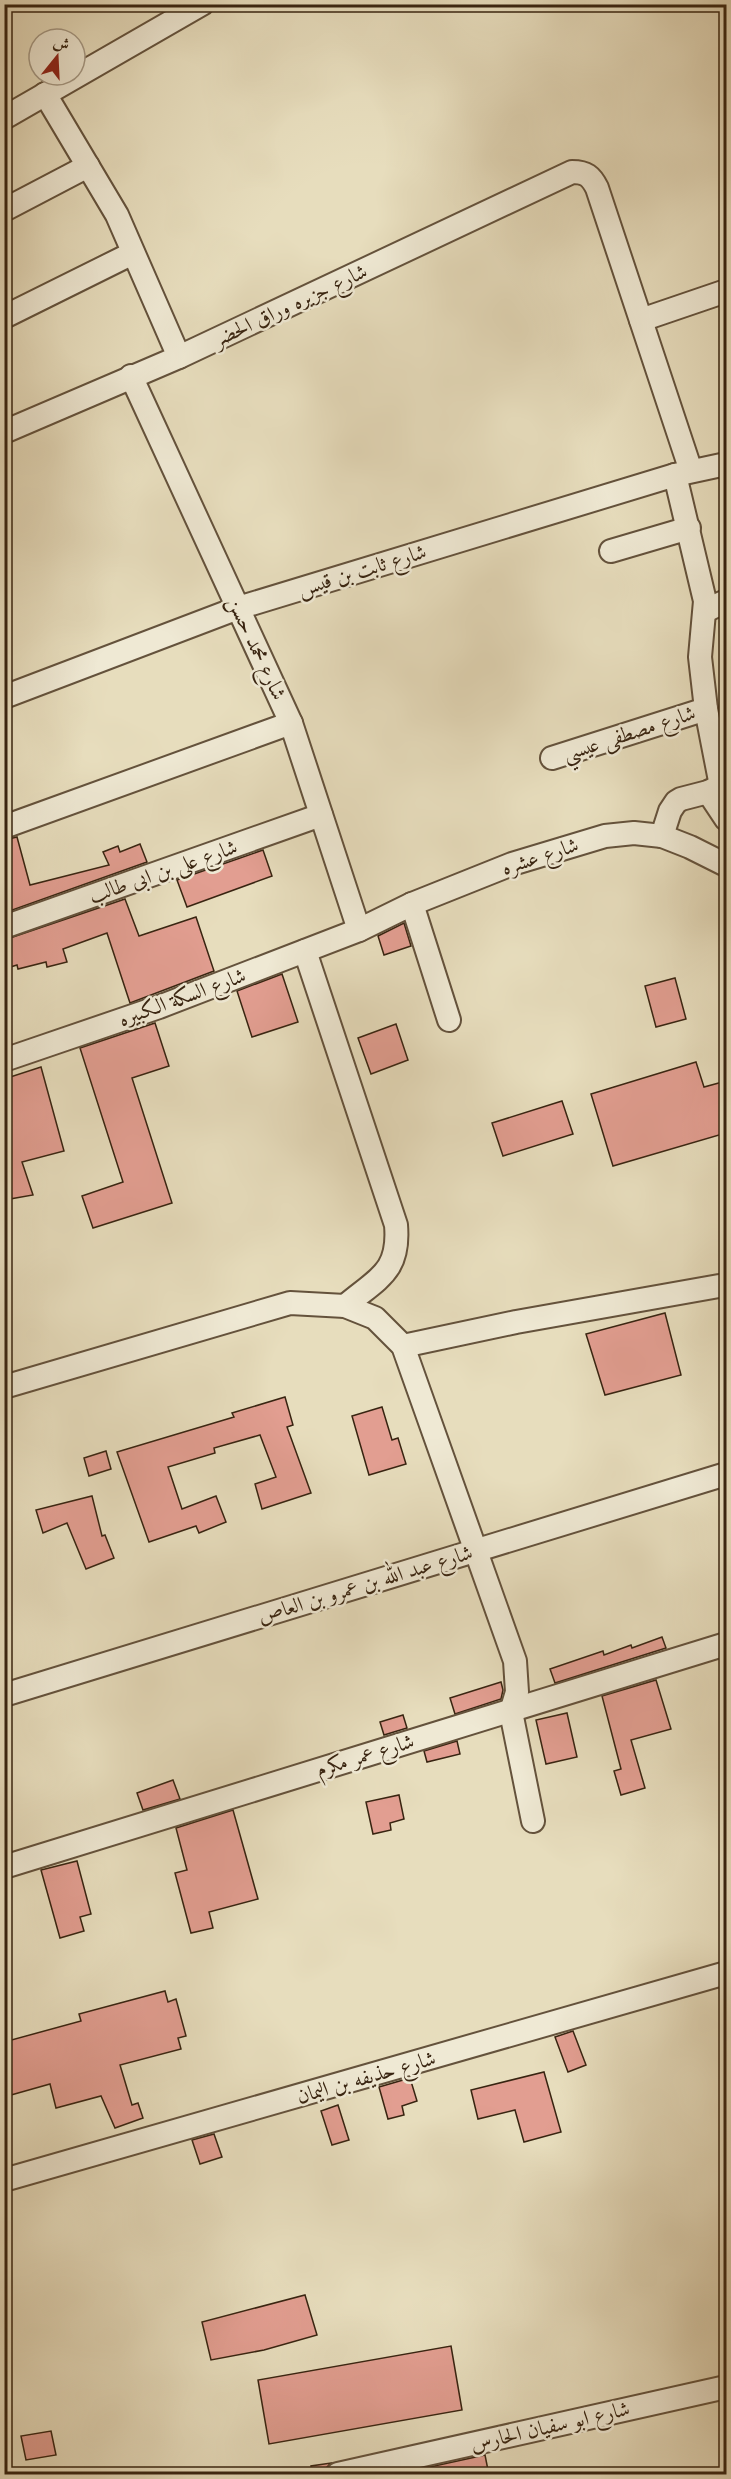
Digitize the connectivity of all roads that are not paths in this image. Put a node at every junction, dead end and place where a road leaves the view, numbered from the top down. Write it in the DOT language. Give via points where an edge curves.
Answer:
graph roads {
  1 [pos="202,4"];
  2 [pos="45,94"];
  3 [pos="4,118"];
  4 [pos="88,166"];
  5 [pos="4,210"];
  6 [pos="133,253"];
  7 [pos="726,291"];
  8 [pos="4,317"];
  9 [pos="641,320"];
  10 [pos="179,357"];
  11 [pos="131,376"];
  12 [pos="4,432"];
  13 [pos="726,464"];
  14 [pos="683,473"];
  15 [pos="689,528"];
  16 [pos="610,551"];
  17 [pos="726,601"];
  18 [pos="238,608"];
  19 [pos="705,611"];
  20 [pos="4,696"];
  21 [pos="706,709"];
  22 [pos="291,723"];
  23 [pos="552,758"];
  24 [pos="718,787"];
  25 [pos="321,815"];
  26 [pos="726,819"];
  27 [pos="4,827"];
  28 [pos="662,836"];
  29 [pos="726,865"];
  30 [pos="412,904"];
  31 [pos="4,927"];
  32 [pos="359,930"];
  33 [pos="305,951"];
  34 [pos="449,1020"];
  35 [pos="4,1060"];
  36 [pos="719,1286"];
  37 [pos="345,1306"];
  38 [pos="403,1346"];
  39 [pos="4,1387"];
  40 [pos="726,1474"];
  41 [pos="477,1550"];
  42 [pos="726,1644"];
  43 [pos="4,1695"];
  44 [pos="511,1712"];
  45 [pos="533,1821"];
  46 [pos="4,1867"];
  47 [pos="726,1973"];
  48 [pos="4,2180"];
  49 [pos="726,2387"];
  50 [pos="338,2475"];
  1 -- 2 [label="street"];
  2 -- 3 [label="street"];
  2 -- 4 [label="street"];
  4 -- 5 [label="street"];
  4 -- 6 [label="street" via="117,215"];
  6 -- 8 [label="street"];
  6 -- 10 [label="street"];
  7 -- 9 [label="street"];
  9 -- 10 [label="street, شارع جزيره وراق الحضر" via="597,188 583,172 573,172"];
  9 -- 14 [label="street"];
  10 -- 11 [label="street, شارع جزيره وراق الحضر"];
  11 -- 12 [label="street, شارع جزيره وراق الحضر"];
  11 -- 18 [label="street, شارع محمد حسن"];
  13 -- 14 [label="street, شارع ثابت بن قيس"];
  14 -- 15 [label="street"];
  14 -- 18 [label="street, شارع ثابت بن قيس"];
  15 -- 16 [label="street"];
  15 -- 19 [label="street"];
  17 -- 19 [label="street"];
  18 -- 20 [label="street, شارع ثابت بن قيس"];
  18 -- 22 [label="street, شارع محمد حسن"];
  19 -- 21 [label="street" via="700,657"];
  21 -- 23 [label="street, شارع مصطفى عيسي"];
  21 -- 24 [label="street"];
  22 -- 25 [label="street, شارع محمد حسن"];
  22 -- 27 [label="street"];
  24 -- 26 [label="street"];
  24 -- 28 [label="street" via="676,802"];
  25 -- 31 [label="street, شارع على بن ابى طالب"];
  25 -- 32 [label="street, شارع محمد حسن"];
  28 -- 29 [label="street, شارع عشره"];
  28 -- 30 [label="street, شارع عشره" via="605,836 512,864"];
  30 -- 32 [label="street, شارع عشره"];
  30 -- 34 [label="street"];
  32 -- 33 [label="street, شارع السكة الكبيره"];
  33 -- 35 [label="street, شارع السكة الكبيره"];
  33 -- 37 [label="street" via="396,1225 398,1246 394,1261"];
  36 -- 38 [label="street"];
  37 -- 38 [label="street" via="375,1318"];
  37 -- 39 [label="street" via="290,1303"];
  38 -- 41 [label="street"];
  40 -- 41 [label="street, شارع عبد الله بن عمرو بن العاص"];
  41 -- 43 [label="street, شارع عبد الله بن عمرو بن العاص"];
  41 -- 44 [label="street" via="515,1661 517,1692"];
  42 -- 44 [label="street, شارع عمر مكرم"];
  44 -- 45 [label="street"];
  44 -- 46 [label="street, شارع عمر مكرم"];
  47 -- 48 [label="street, شارع حذيفه بن اليمان"];
  49 -- 50 [label="street, شارع ابو سفيان الحارس"];
}
